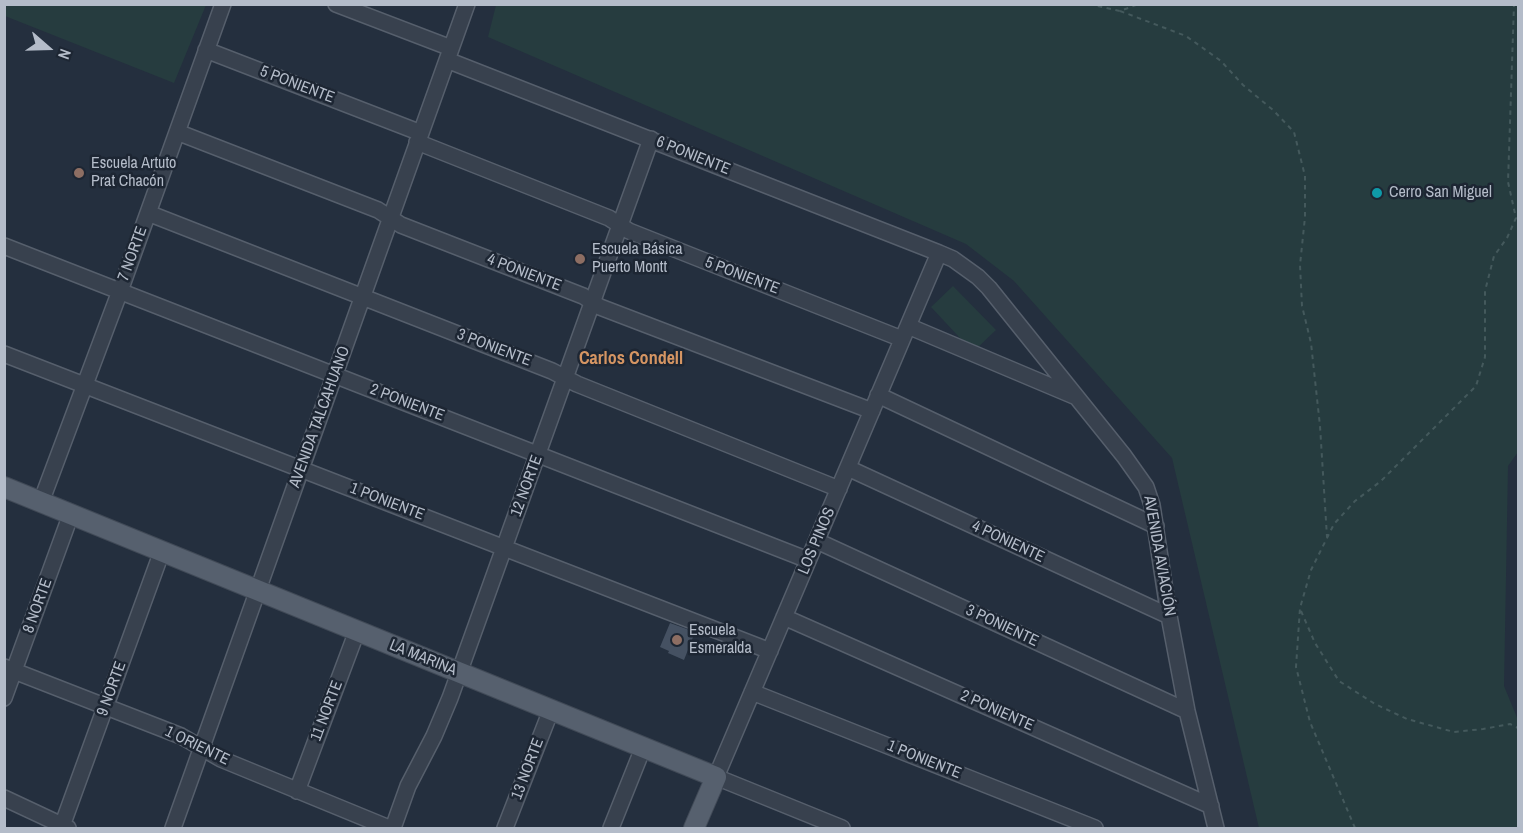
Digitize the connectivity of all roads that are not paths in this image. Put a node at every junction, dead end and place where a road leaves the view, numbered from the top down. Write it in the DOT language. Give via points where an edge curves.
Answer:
graph roads {
  1 [pos="223,4"];
  2 [pos="336,4"];
  3 [pos="466,4"];
  4 [pos="206,50"];
  5 [pos="449,54"];
  6 [pos="177,132"];
  7 [pos="419,138"];
  8 [pos="651,139"];
  9 [pos="148,213"];
  10 [pos="391,218"];
  11 [pos="620,225"];
  12 [pos="4,246"];
  13 [pos="939,253"];
  14 [pos="120,291"];
  15 [pos="362,297"];
  16 [pos="592,302"];
  17 [pos="905,332"];
  18 [pos="4,354"];
  19 [pos="335,375"];
  20 [pos="565,378"];
  21 [pos="84,385"];
  22 [pos="878,395"];
  23 [pos="1077,398"];
  24 [pos="872,411"];
  25 [pos="538,454"];
  26 [pos="848,468"];
  27 [pos="301,469"];
  28 [pos="4,487"];
  29 [pos="839,489"];
  30 [pos="40,502"];
  31 [pos="71,514"];
  32 [pos="1156,526"];
  33 [pos="817,541"];
  34 [pos="504,548"];
  35 [pos="162,551"];
  36 [pos="808,560"];
  37 [pos="258,591"];
  38 [pos="1169,616"];
  39 [pos="784,617"];
  40 [pos="357,631"];
  41 [pos="770,651"];
  42 [pos="9,669"];
  43 [pos="459,673"];
  44 [pos="752,692"];
  45 [pos="4,698"];
  46 [pos="106,707"];
  47 [pos="551,710"];
  48 [pos="1187,711"];
  49 [pos="202,748"];
  50 [pos="643,748"];
  51 [pos="716,777"];
  52 [pos="297,791"];
  53 [pos="4,798"];
  54 [pos="1211,806"];
  55 [pos="65,827"];
  56 [pos="173,828"];
  57 [pos="391,828"];
  58 [pos="505,828"];
  59 [pos="611,828"];
  60 [pos="694,828"];
  61 [pos="842,828"];
  62 [pos="1095,828"];
  63 [pos="1216,828"];
  1 -- 4 [label="street, 7 NORTE"];
  2 -- 5 [label="street, 6 PONIENTE"];
  3 -- 5 [label="street, AVENIDA TALCAHUANO"];
  4 -- 6 [label="street, 7 NORTE"];
  4 -- 7 [label="street, 5 PONIENTE"];
  5 -- 7 [label="street, AVENIDA TALCAHUANO"];
  5 -- 8 [label="street, 6 PONIENTE"];
  6 -- 9 [label="street, 7 NORTE"];
  6 -- 10 [label="street, 4 PONIENTE"];
  7 -- 10 [label="street, AVENIDA TALCAHUANO"];
  7 -- 11 [label="street, 5 PONIENTE"];
  8 -- 11 [label="street, 12 NORTE"];
  8 -- 13 [label="street, 6 PONIENTE"];
  9 -- 14 [label="street, 7 NORTE"];
  9 -- 15 [label="street, 3 PONIENTE"];
  10 -- 15 [label="street, AVENIDA TALCAHUANO"];
  10 -- 16 [label="street, 4 PONIENTE"];
  11 -- 16 [label="street, 12 NORTE"];
  11 -- 17 [label="street, 5 PONIENTE"];
  12 -- 14 [label="street, 2 PONIENTE"];
  13 -- 17 [label="street, LOS PINOS"];
  13 -- 23 [label="street, AVENIDA AVIACIÓN" via="966,267 983,282"];
  14 -- 19 [label="street, 2 PONIENTE"];
  14 -- 21 [label="street, 7 NORTE"];
  15 -- 19 [label="street, AVENIDA TALCAHUANO"];
  15 -- 20 [label="street, 3 PONIENTE"];
  16 -- 20 [label="street, 12 NORTE"];
  16 -- 24 [label="street, 4 PONIENTE"];
  17 -- 22 [label="street, LOS PINOS"];
  17 -- 23 [label="street"];
  18 -- 21 [label="street, 1 PONIENTE"];
  19 -- 25 [label="street, 2 PONIENTE"];
  19 -- 27 [label="street, AVENIDA TALCAHUANO"];
  20 -- 25 [label="street, 12 NORTE"];
  20 -- 29 [label="street, 3 PONIENTE"];
  21 -- 27 [label="street, 1 PONIENTE"];
  21 -- 30 [label="street, 7 NORTE"];
  22 -- 24 [label="street, LOS PINOS"];
  22 -- 32 [label="street"];
  23 -- 32 [label="street, AVENIDA AVIACIÓN" via="1142,480"];
  24 -- 26 [label="street, LOS PINOS"];
  25 -- 34 [label="street, 12 NORTE"];
  25 -- 36 [label="street, 2 PONIENTE"];
  26 -- 29 [label="street, LOS PINOS"];
  26 -- 38 [label="street, 4 PONIENTE"];
  27 -- 34 [label="street, 1 PONIENTE"];
  27 -- 37 [label="street, AVENIDA TALCAHUANO"];
  28 -- 30 [label="main road, LA MARINA"];
  29 -- 33 [label="street, LOS PINOS"];
  30 -- 31 [label="main road, LA MARINA"];
  31 -- 35 [label="main road, LA MARINA"];
  31 -- 42 [label="street, 8 NORTE"];
  32 -- 38 [label="street, AVENIDA AVIACIÓN"];
  33 -- 36 [label="street, LOS PINOS"];
  33 -- 48 [label="street, 3 PONIENTE"];
  34 -- 41 [label="street, 1 PONIENTE"];
  34 -- 43 [label="street, 12 NORTE"];
  35 -- 37 [label="main road, LA MARINA"];
  35 -- 46 [label="street, 9 NORTE"];
  36 -- 39 [label="street, LOS PINOS"];
  37 -- 40 [label="main road, LA MARINA"];
  37 -- 49 [label="street, AVENIDA TALCAHUANO"];
  38 -- 48 [label="street, AVENIDA AVIACIÓN"];
  39 -- 41 [label="street, LOS PINOS"];
  39 -- 54 [label="street, 2 PONIENTE"];
  40 -- 43 [label="main road, LA MARINA"];
  40 -- 52 [label="street, 11 NORTE"];
  41 -- 44 [label="street, LOS PINOS"];
  42 -- 45 [label="street, 8 NORTE"];
  42 -- 46 [label="street, 1 ORIENTE"];
  43 -- 47 [label="main road, LA MARINA"];
  43 -- 57 [label="street, 12 NORTE"];
  44 -- 51 [label="street, LOS PINOS"];
  44 -- 62 [label="street, 1 PONIENTE"];
  46 -- 49 [label="street, 1 ORIENTE"];
  46 -- 55 [label="street, 9 NORTE"];
  47 -- 50 [label="main road, LA MARINA"];
  47 -- 58 [label="street, 13 NORTE"];
  48 -- 54 [label="street, AVENIDA AVIACIÓN"];
  49 -- 52 [label="street, 1 ORIENTE"];
  49 -- 56 [label="street, AVENIDA TALCAHUANO"];
  50 -- 51 [label="main road, LA MARINA"];
  50 -- 59 [label="street"];
  51 -- 60 [label="main road, LOS PINOS"];
  51 -- 61 [label="street, LA MARINA"];
  52 -- 57 [label="street, 1 ORIENTE"];
  53 -- 55 [label="street"];
  54 -- 63 [label="street, AVENIDA AVIACIÓN"];
}
